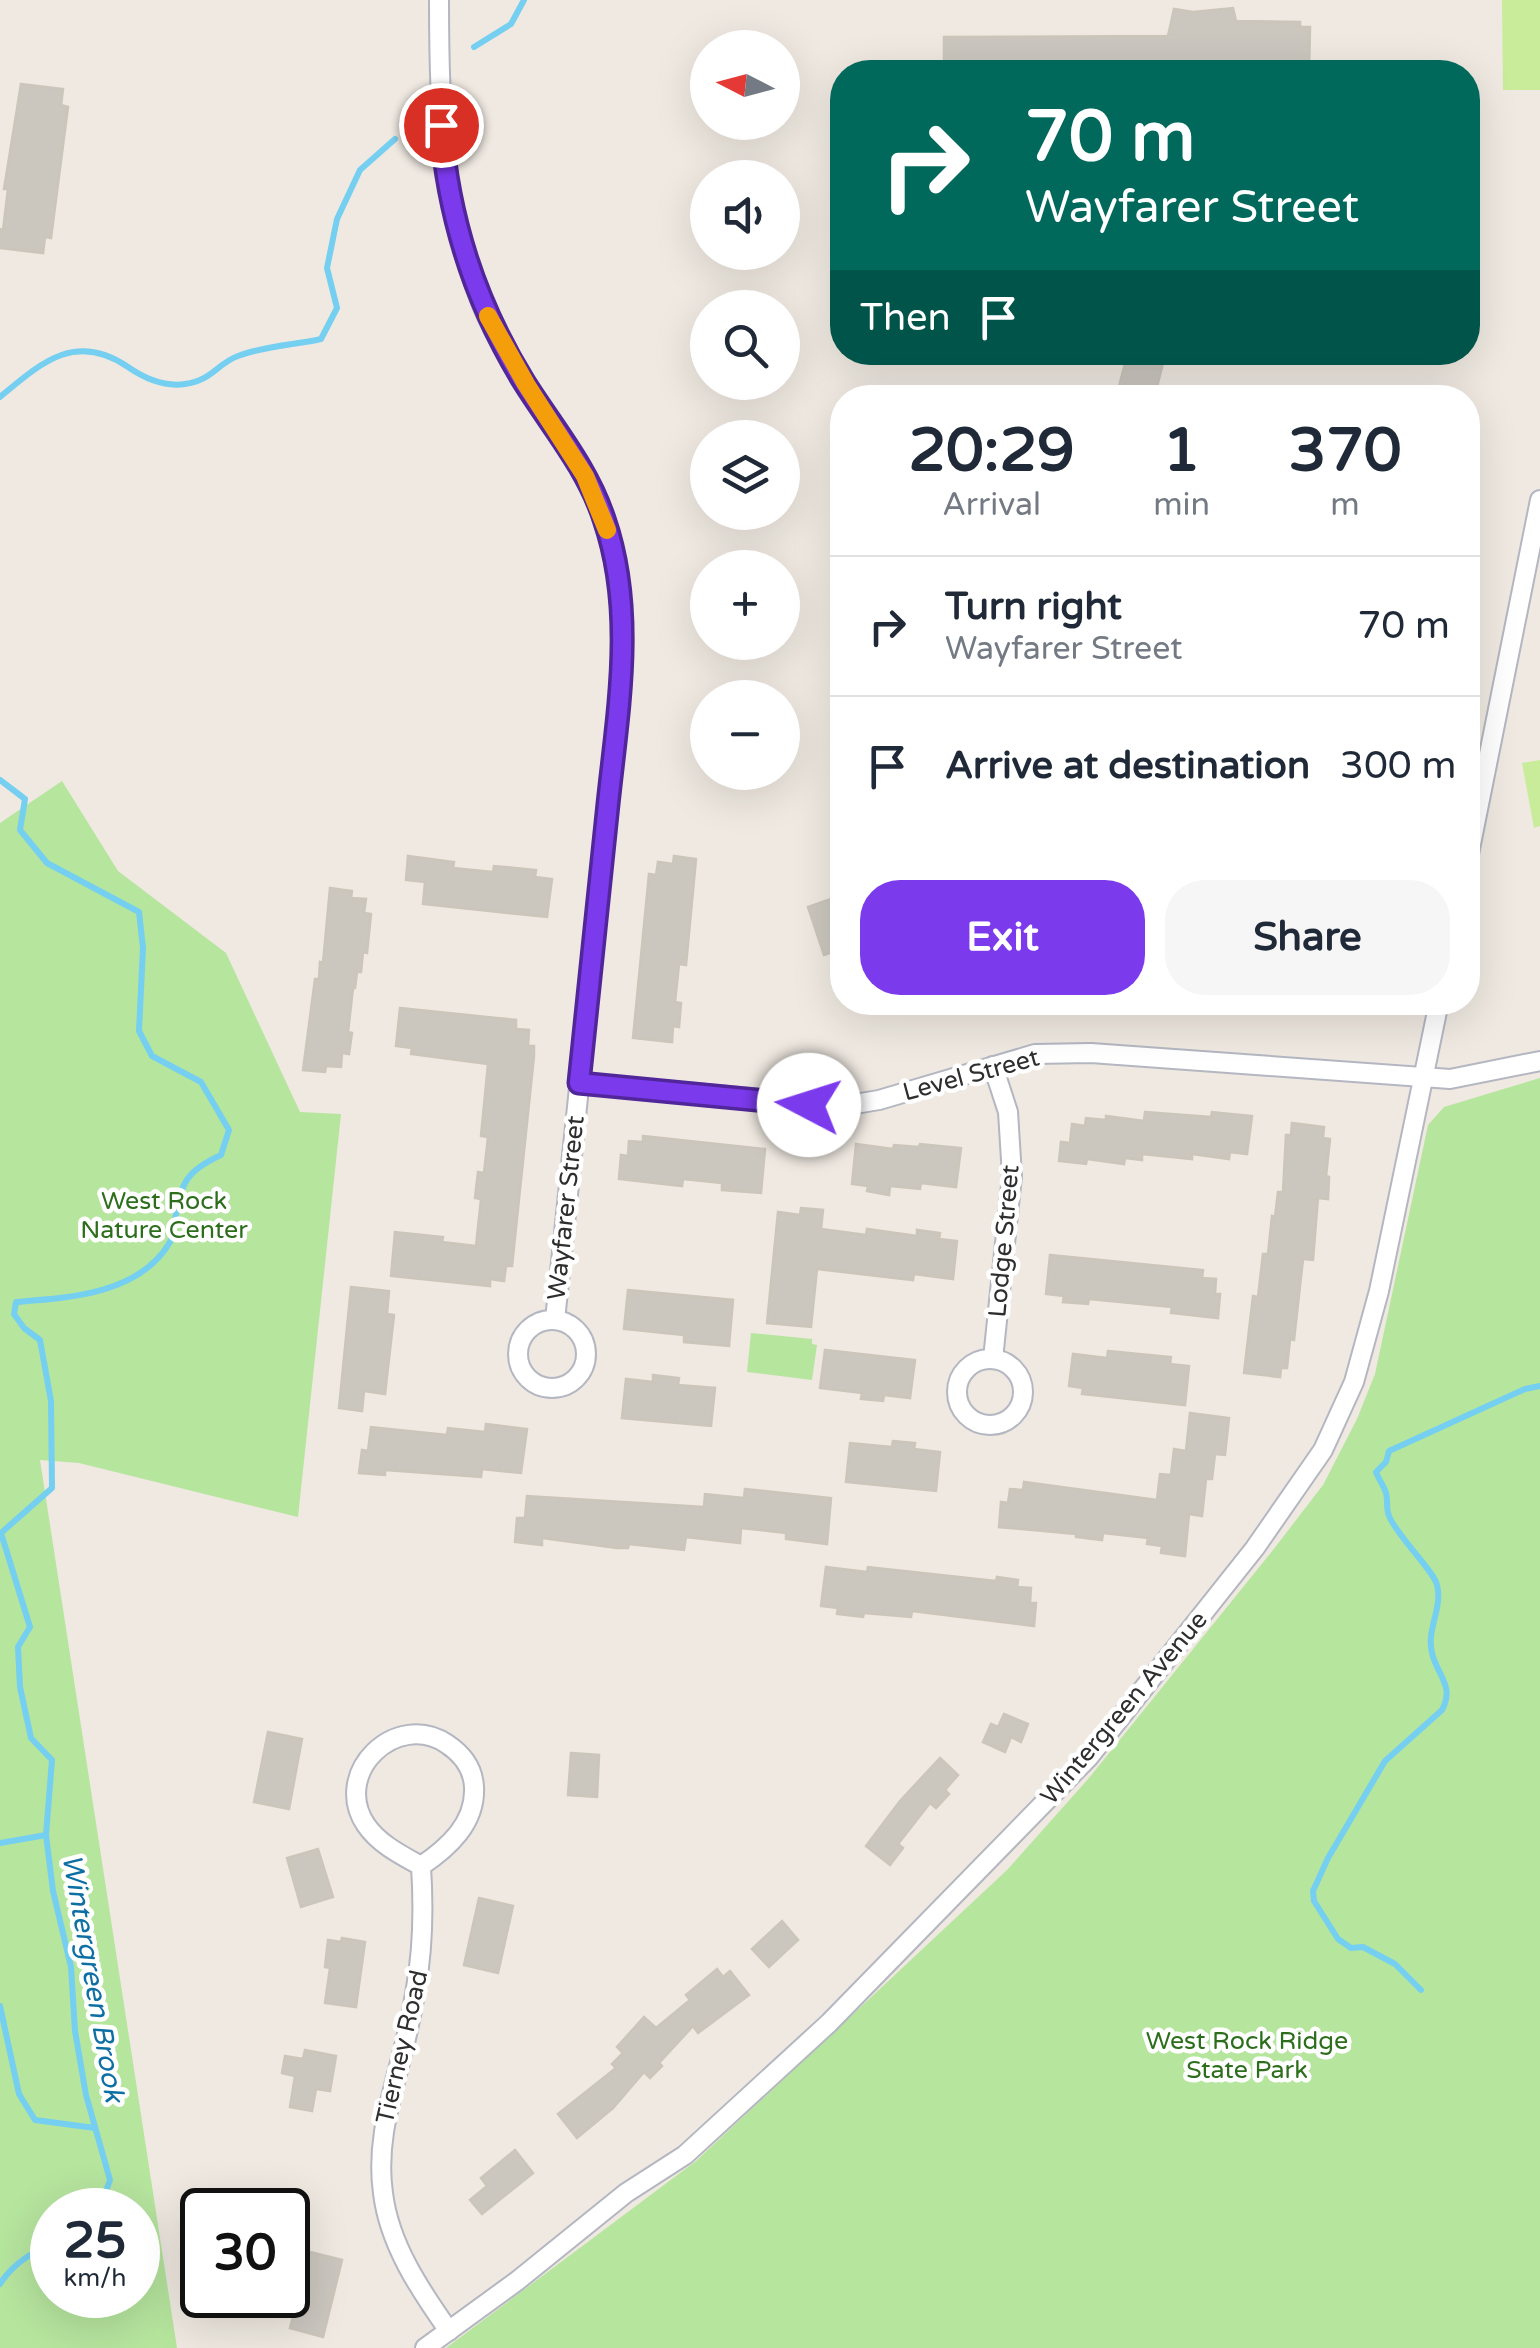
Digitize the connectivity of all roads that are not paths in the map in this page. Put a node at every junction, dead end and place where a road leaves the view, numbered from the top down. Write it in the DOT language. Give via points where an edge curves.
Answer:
graph roads {
  1 [pos="439,0"];
  2 [pos="1540,500"];
  3 [pos="1480,799"];
  4 [pos="1436,1015"];
  5 [pos="1540,1061"];
  6 [pos="993,1066"];
  7 [pos="1424,1077"];
  8 [pos="579,1083"];
  9 [pos="555,1320"];
  10 [pos="993,1360"];
  11 [pos="421,1866"];
  12 [pos="449,2332"];
  13 [pos="424,2348"];
  1 -- 8 [label="street, Wayfarer Street" via="444,164 463,253 499,338 585,476 604,518 622,603 618,710"];
  2 -- 3 [label="street"];
  4 -- 7 [label="street, Wintergreen Avenue"];
  5 -- 7 [label="street" via="1465,1078"];
  6 -- 7 [label="street, Level Street" via="1035,1054 1091,1053"];
  6 -- 8 [label="street, Level Street" via="843,1106"];
  6 -- 10 [label="street, Lodge Street" via="1008,1112 1012,1176"];
  7 -- 12 [label="street, Wintergreen Avenue" via="1368,1341 1340,1416 1301,1485 1152,1681 1030,1819 734,2113"];
  8 -- 9 [label="street, Wayfarer Street"];
  11 -- 11 [label="street" via="460,1832 474,1788 456,1750 436,1736 411,1733 390,1738 369,1755 359,1774 357,1806 384,1844"];
  11 -- 12 [label="street, Tierney Road" via="424,1947 383,2125 383,2195 396,2242"];
  12 -- 13 [label="street, Wintergreen Avenue"];
}
